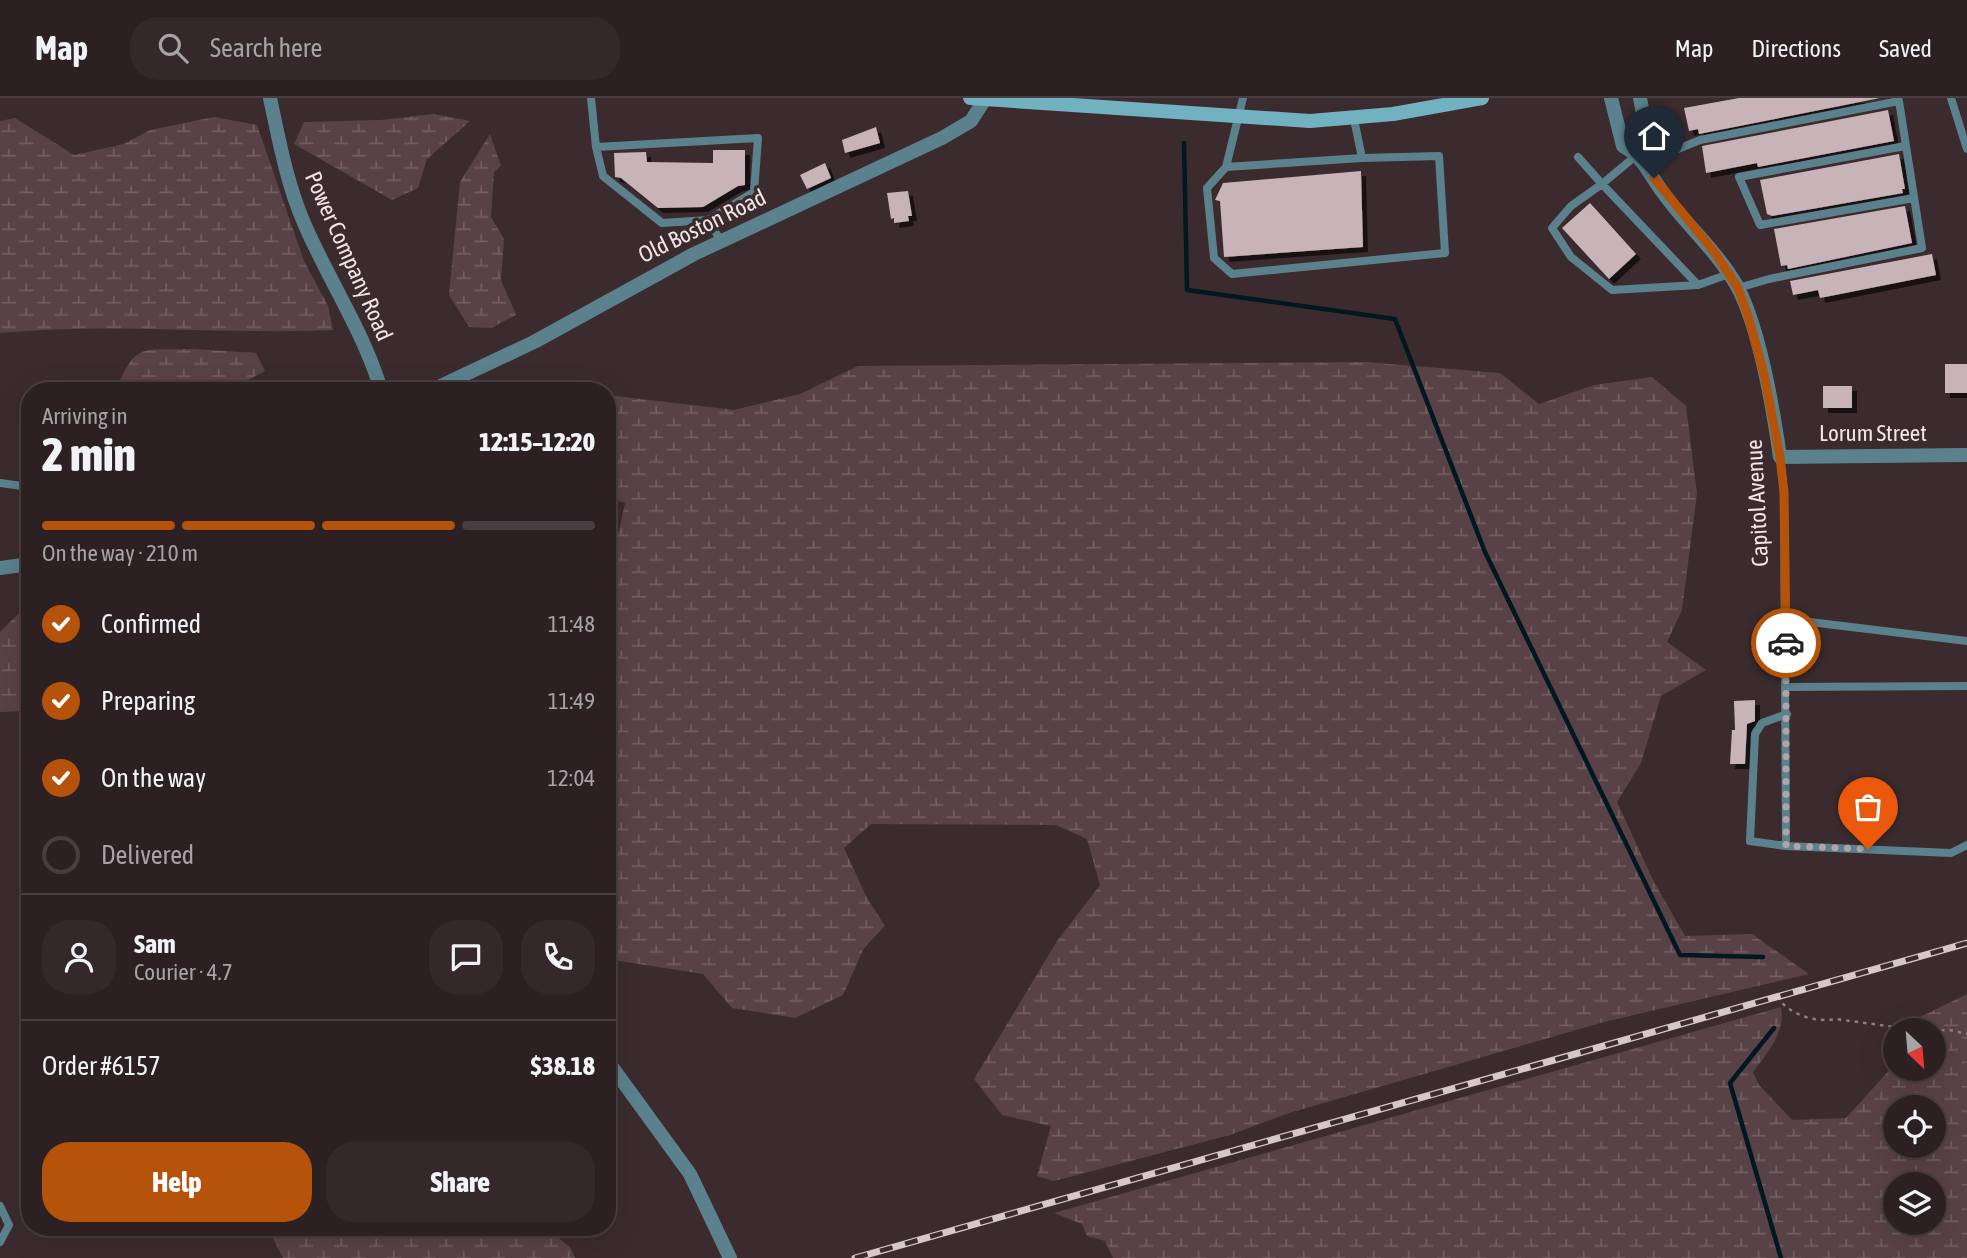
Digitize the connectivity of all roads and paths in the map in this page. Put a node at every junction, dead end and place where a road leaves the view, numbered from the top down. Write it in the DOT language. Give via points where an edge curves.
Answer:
graph roads {
  1 [pos="270,98"];
  2 [pos="591,98"];
  3 [pos="970,98"];
  4 [pos="1243,98"];
  5 [pos="1482,98"];
  6 [pos="1611,98"];
  7 [pos="1640,98"];
  8 [pos="1951,98"];
  9 [pos="985,99"];
  10 [pos="1236,117"];
  11 [pos="1354,119"];
  12 [pos="1905,146"];
  13 [pos="596,147"];
  14 [pos="1967,149"];
  15 [pos="1362,158"];
  16 [pos="1578,158"];
  17 [pos="1641,159"];
  18 [pos="1226,167"];
  19 [pos="1601,184"];
  20 [pos="1914,198"];
  21 [pos="708,220"];
  22 [pos="720,241"];
  23 [pos="1729,274"];
  24 [pos="1698,285"];
  25 [pos="1738,288"];
  26 [pos="378,382"];
  27 [pos="449,382"];
  28 [pos="1967,455"];
  29 [pos="1780,457"];
  30 [pos="0,483"];
  31 [pos="21,486"];
  32 [pos="21,565"];
  33 [pos="0,568"];
  34 [pos="1785,619"];
  35 [pos="1967,640"];
  36 [pos="1786,687"];
  37 [pos="1967,687"];
  38 [pos="1787,714"];
  39 [pos="1967,845"];
  40 [pos="1786,846"];
  41 [pos="1777,997"];
  42 [pos="1883,1026"];
  43 [pos="1946,1030"];
  44 [pos="1967,1034"];
  45 [pos="616,1072"];
  46 [pos="0,1206"];
  47 [pos="0,1242"];
  48 [pos="730,1258"];
  1 -- 26 [label="street, Power Company Road" via="302,219"];
  2 -- 13 [label="lane"];
  3 -- 9 [label="main road"];
  4 -- 10 [label="lane"];
  5 -- 11 [label="main road"];
  6 -- 17 [label="street, Capitol Avenue" via="1623,146"];
  7 -- 17 [label="street" via="1648,140"];
  8 -- 14 [label="lane"];
  9 -- 10 [label="main road"];
  9 -- 22 [label="street, Old Boston Road" via="971,121 942,138"];
  10 -- 11 [label="main road"];
  10 -- 18 [label="lane"];
  11 -- 15 [label="lane"];
  12 -- 17 [label="lane" via="1899,101 1700,140"];
  12 -- 20 [label="lane"];
  12 -- 20 [label="lane" via="1739,177 1760,225"];
  13 -- 21 [label="lane" via="603,176 662,223"];
  13 -- 21 [label="lane" via="758,138 754,192"];
  15 -- 18 [label="lane"];
  15 -- 18 [label="lane" via="1439,156 1445,253 1231,274 1214,258 1207,188"];
  16 -- 19 [label="lane"];
  17 -- 19 [label="lane"];
  17 -- 23 [label="street, Capitol Avenue"];
  19 -- 24 [label="lane"];
  19 -- 24 [label="lane" via="1571,206 1552,228 1571,257 1612,290"];
  20 -- 25 [label="lane" via="1922,248"];
  21 -- 22 [label="lane"];
  22 -- 27 [label="street, Old Boston Road" via="534,342"];
  23 -- 24 [label="lane"];
  23 -- 25 [label="street, Capitol Avenue"];
  25 -- 29 [label="street, Capitol Avenue" via="1764,374"];
  28 -- 29 [label="street, Lorum Street"];
  29 -- 34 [label="lane, Capitol Avenue"];
  30 -- 31 [label="lane"];
  32 -- 33 [label="street"];
  34 -- 35 [label="lane"];
  34 -- 36 [label="lane, Capitol Avenue"];
  36 -- 37 [label="lane"];
  36 -- 38 [label="lane, Capitol Avenue"];
  38 -- 40 [label="lane, Capitol Avenue"];
  38 -- 40 [label="lane" via="1762,723 1755,734 1750,841"];
  39 -- 40 [label="lane" via="1951,853"];
  41 -- 42 [label="path" via="1796,1014"];
  43 -- 44 [label="path"];
  45 -- 48 [label="street" via="690,1174"];
  46 -- 47 [label="lane" via="9,1225"];
}
